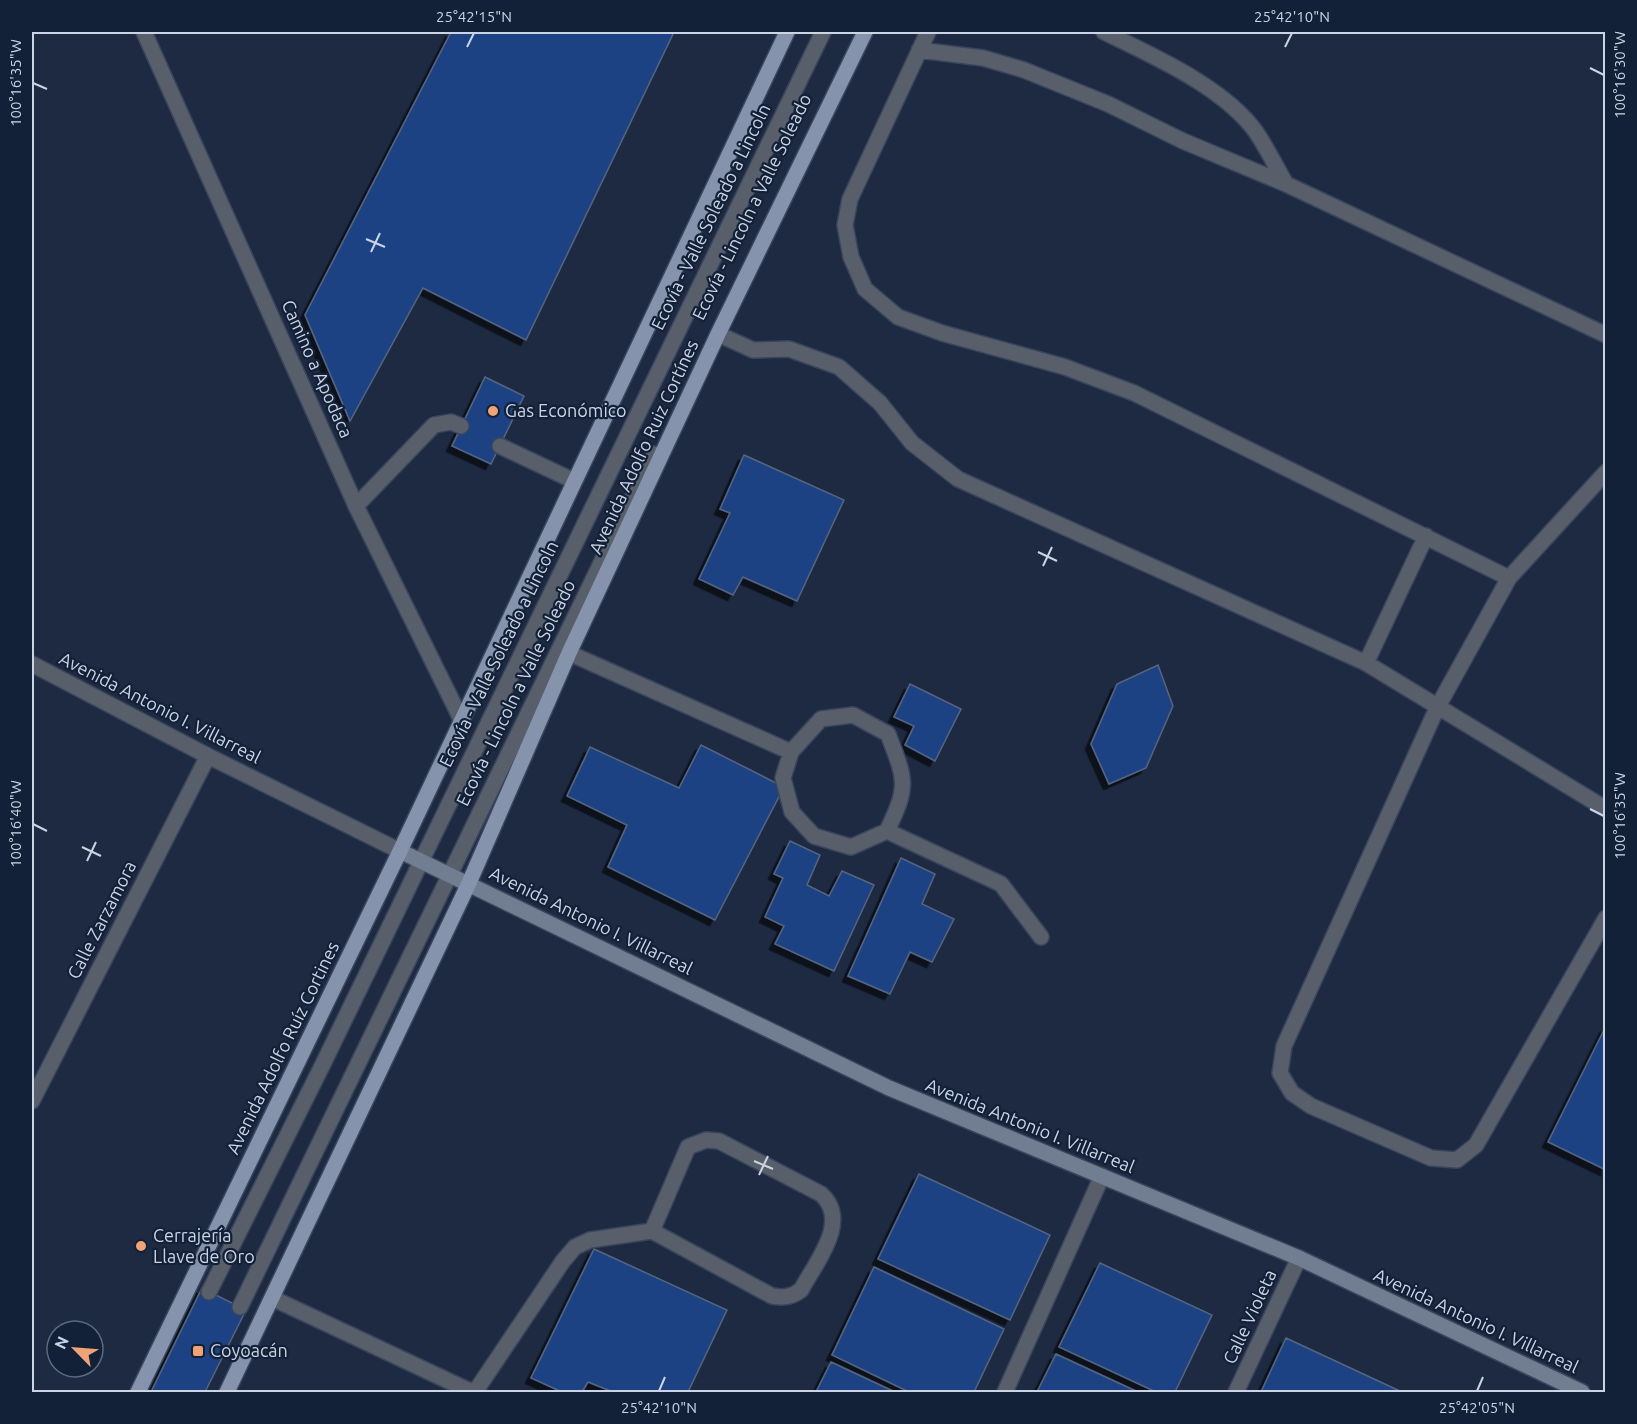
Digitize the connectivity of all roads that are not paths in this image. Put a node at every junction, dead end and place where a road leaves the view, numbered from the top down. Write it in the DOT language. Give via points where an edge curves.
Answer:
graph roads {
  1 [pos="144,32"];
  2 [pos="787,32"];
  3 [pos="823,32"];
  4 [pos="859,32"];
  5 [pos="865,32"];
  6 [pos="928,32"];
  7 [pos="1104,32"];
  8 [pos="919,50"];
  9 [pos="1286,184"];
  10 [pos="718,334"];
  11 [pos="1605,335"];
  12 [pos="461,426"];
  13 [pos="500,446"];
  14 [pos="1605,472"];
  15 [pos="574,481"];
  16 [pos="356,506"];
  17 [pos="1426,536"];
  18 [pos="1509,578"];
  19 [pos="569,653"];
  20 [pos="1366,663"];
  21 [pos="32,664"];
  22 [pos="1437,708"];
  23 [pos="461,719"];
  24 [pos="791,752"];
  25 [pos="208,756"];
  26 [pos="1605,809"];
  27 [pos="887,831"];
  28 [pos="400,850"];
  29 [pos="421,860"];
  30 [pos="450,873"];
  31 [pos="469,883"];
  32 [pos="1605,918"];
  33 [pos="1041,937"];
  34 [pos="32,1101"];
  35 [pos="1102,1176"];
  36 [pos="652,1232"];
  37 [pos="1299,1258"];
  38 [pos="208,1292"];
  39 [pos="272,1298"];
  40 [pos="240,1307"];
  41 [pos="138,1392"];
  42 [pos="227,1392"];
  43 [pos="474,1392"];
  44 [pos="1005,1392"];
  45 [pos="1236,1392"];
  46 [pos="1582,1392"];
  1 -- 16 [label="street, Camino a Apodaca"];
  2 -- 15 [label="main road"];
  3 -- 29 [label="street, Ecovía - Valle Soleado a Lincoln"];
  4 -- 30 [label="street, Ecovía - Lincoln a Valle Soleado"];
  5 -- 10 [label="main road, Avenida Adolfo Ruiz Cortínes"];
  6 -- 8 [label="street"];
  7 -- 9 [label="street" via="1231,105 1256,131"];
  8 -- 9 [label="street" via="982,58 1024,70"];
  8 -- 17 [label="street" via="850,200 845,225 851,257 865,289 909,321 1055,364 1134,393"];
  9 -- 11 [label="street"];
  10 -- 19 [label="main road, Avenida Adolfo Ruiz Cortínes"];
  10 -- 20 [label="street" via="753,350 789,350 839,367 880,403 912,443 958,479"];
  12 -- 16 [label="street" via="451,422 434,425"];
  13 -- 15 [label="street"];
  14 -- 18 [label="street"];
  15 -- 23 [label="main road"];
  16 -- 23 [label="street, Camino a Apodaca"];
  17 -- 18 [label="street"];
  17 -- 20 [label="street"];
  18 -- 22 [label="street"];
  19 -- 24 [label="street"];
  19 -- 31 [label="main road, Avenida Adolfo Ruiz Cortínes"];
  20 -- 22 [label="street"];
  21 -- 25 [label="street, Avenida Antonio I. Villarreal"];
  22 -- 26 [label="street"];
  22 -- 32 [label="street" via="1284,1046 1280,1072 1292,1093 1311,1106 1431,1158 1457,1160 1476,1145"];
  23 -- 28 [label="main road, Avenida Adolfo Ruíz Cortines"];
  24 -- 27 [label="street" via="783,778 792,812 814,836 851,847"];
  24 -- 27 [label="street" via="821,719 853,715 888,734 902,772 903,799"];
  25 -- 28 [label="street, Avenida Antonio I. Villarreal"];
  25 -- 34 [label="street, Calle Zarzamora"];
  27 -- 33 [label="street" via="1001,884"];
  28 -- 29 [label="street, Avenida Antonio I. Villarreal"];
  28 -- 41 [label="main road, Avenida Adolfo Ruíz Cortines"];
  29 -- 30 [label="street, Avenida Antonio I. Villarreal"];
  29 -- 38 [label="street, Ecovía - Valle Soleado a Lincoln"];
  30 -- 31 [label="street, Avenida Antonio I. Villarreal"];
  30 -- 40 [label="street, Ecovía - Lincoln a Valle Soleado"];
  31 -- 35 [label="street, Avenida Antonio I. Villarreal" via="889,1089"];
  31 -- 39 [label="main road"];
  35 -- 37 [label="street, Avenida Antonio I. Villarreal"];
  35 -- 44 [label="street"];
  36 -- 36 [label="street" via="772,1296 782,1297 801,1290 834,1229 834,1213 821,1194 719,1141 706,1140 688,1147"];
  36 -- 43 [label="street" via="600,1238 575,1247"];
  37 -- 45 [label="street, Calle Violeta"];
  37 -- 46 [label="street, Avenida Antonio I. Villarreal"];
  39 -- 42 [label="main road"];
  39 -- 43 [label="street"];
}
